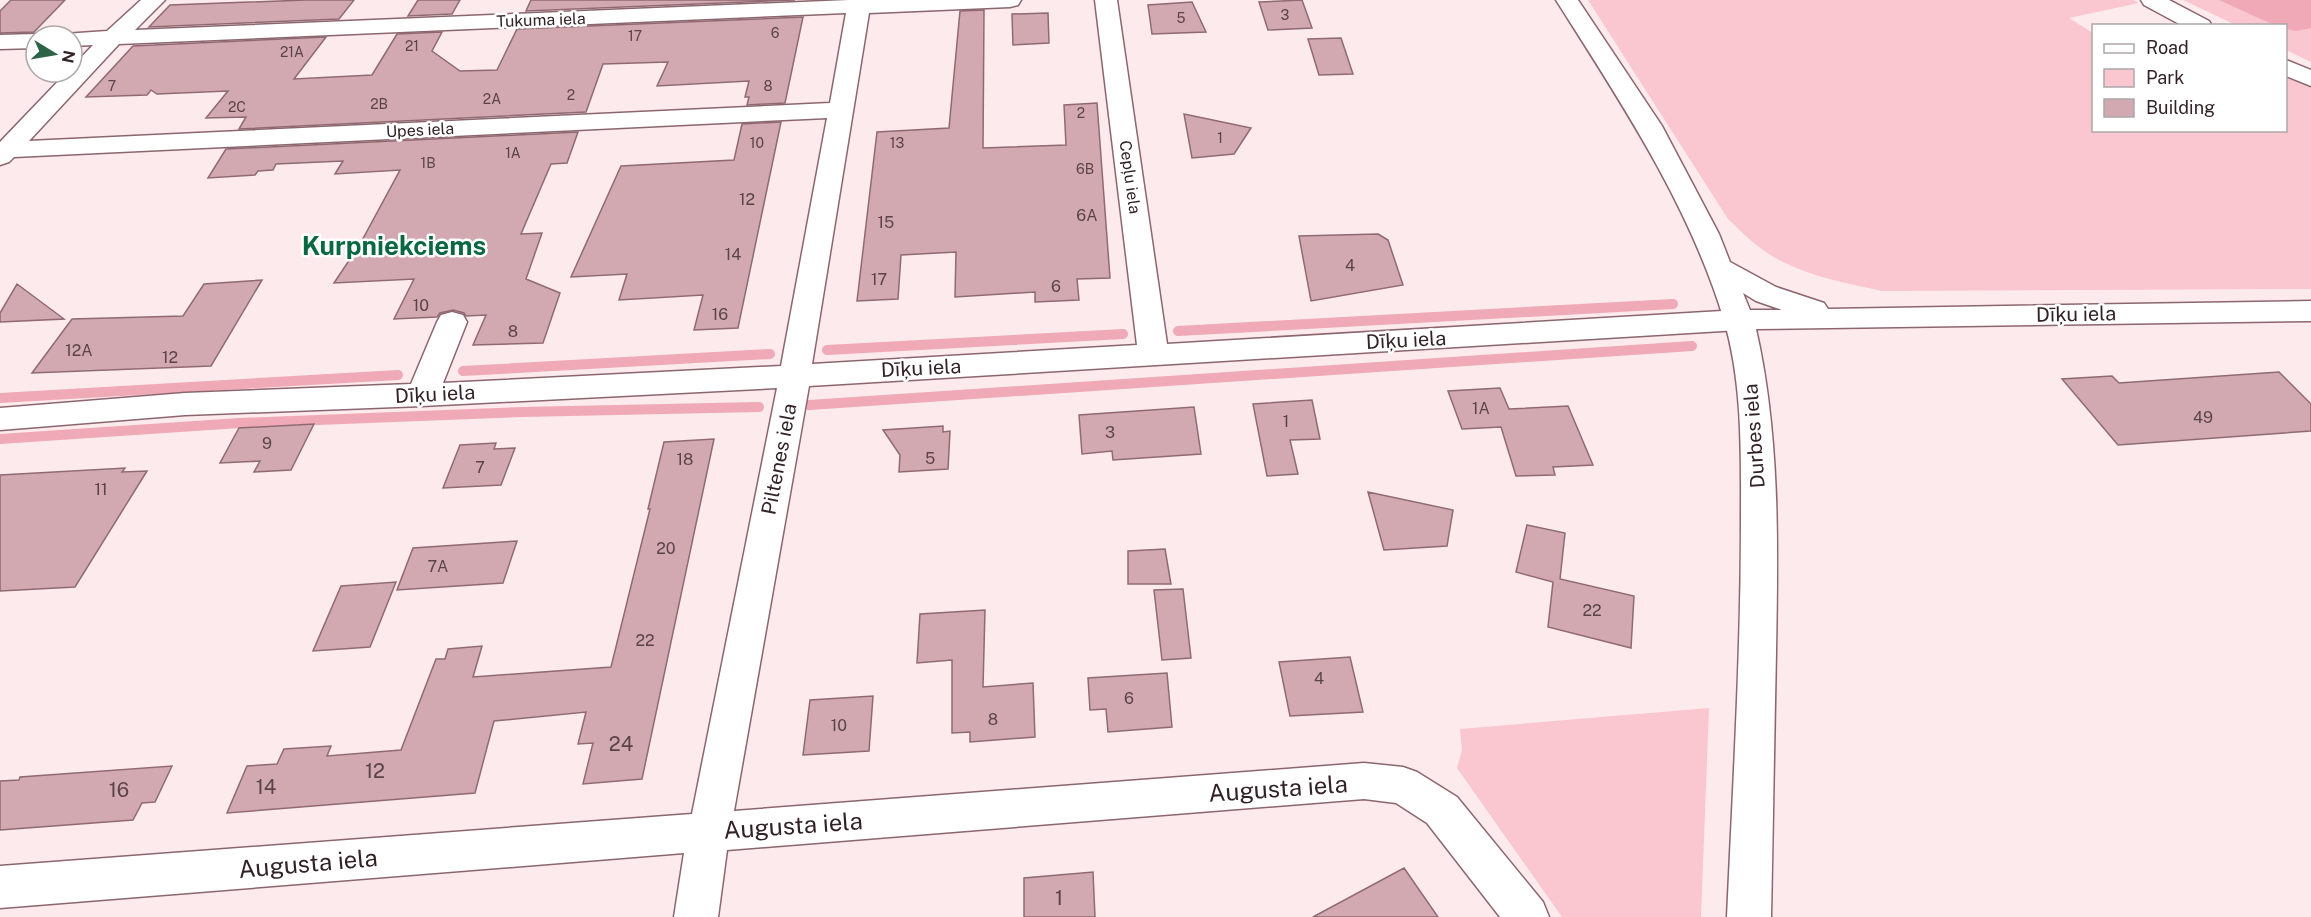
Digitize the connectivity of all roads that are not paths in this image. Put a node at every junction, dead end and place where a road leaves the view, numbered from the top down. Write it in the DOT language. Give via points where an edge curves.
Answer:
graph roads {
  1 [pos="154,0"];
  2 [pos="1010,0"];
  3 [pos="1106,0"];
  4 [pos="1567,0"];
  5 [pos="2152,0"];
  6 [pos="860,3"];
  7 [pos="2197,24"];
  8 [pos="112,38"];
  9 [pos="84,39"];
  10 [pos="24,41"];
  11 [pos="0,42"];
  12 [pos="2287,67"];
  13 [pos="2311,79"];
  14 [pos="840,110"];
  15 [pos="2,152"];
  16 [pos="1718,267"];
  17 [pos="2311,311"];
  18 [pos="1842,317"];
  19 [pos="1739,320"];
  20 [pos="452,322"];
  21 [pos="1153,355"];
  22 [pos="795,376"];
  23 [pos="422,395"];
  24 [pos="0,419"];
  25 [pos="709,831"];
  26 [pos="0,888"];
  27 [pos="696,917"];
  28 [pos="1527,917"];
  29 [pos="1749,917"];
  1 -- 8 [label="street"];
  2 -- 6 [label="street, Tukuma iela"];
  3 -- 21 [label="street, Cepļu iela"];
  4 -- 16 [label="street, Durbes iela" via="1649,126"];
  5 -- 7 [label="street"];
  6 -- 8 [label="street, Tukuma iela"];
  6 -- 14 [label="street, Piltenes iela"];
  8 -- 9 [label="street, Tukuma iela"];
  8 -- 15 [label="street"];
  10 -- 11 [label="street"];
  12 -- 13 [label="street"];
  14 -- 15 [label="street, Upes iela"];
  14 -- 22 [label="street, Piltenes iela"];
  16 -- 18 [label="street, Dīķu iela" via="1766,294"];
  16 -- 19 [label="street, Durbes iela"];
  17 -- 18 [label="street, Dīķu iela"];
  18 -- 19 [label="street, Dīķu iela"];
  19 -- 21 [label="street, Dīķu iela"];
  19 -- 29 [label="street, Durbes iela" via="1749,366 1757,444 1760,589"];
  20 -- 23 [label="street"];
  21 -- 22 [label="street, Dīķu iela"];
  22 -- 23 [label="street, Dīķu iela"];
  22 -- 25 [label="street, Piltenes iela"];
  23 -- 24 [label="street, Dīķu iela" via="185,404"];
  25 -- 26 [label="street, Augusta iela"];
  25 -- 27 [label="street, Piltenes iela"];
  25 -- 28 [label="street, Augusta iela" via="1364,781 1403,785 1442,810"];
}
